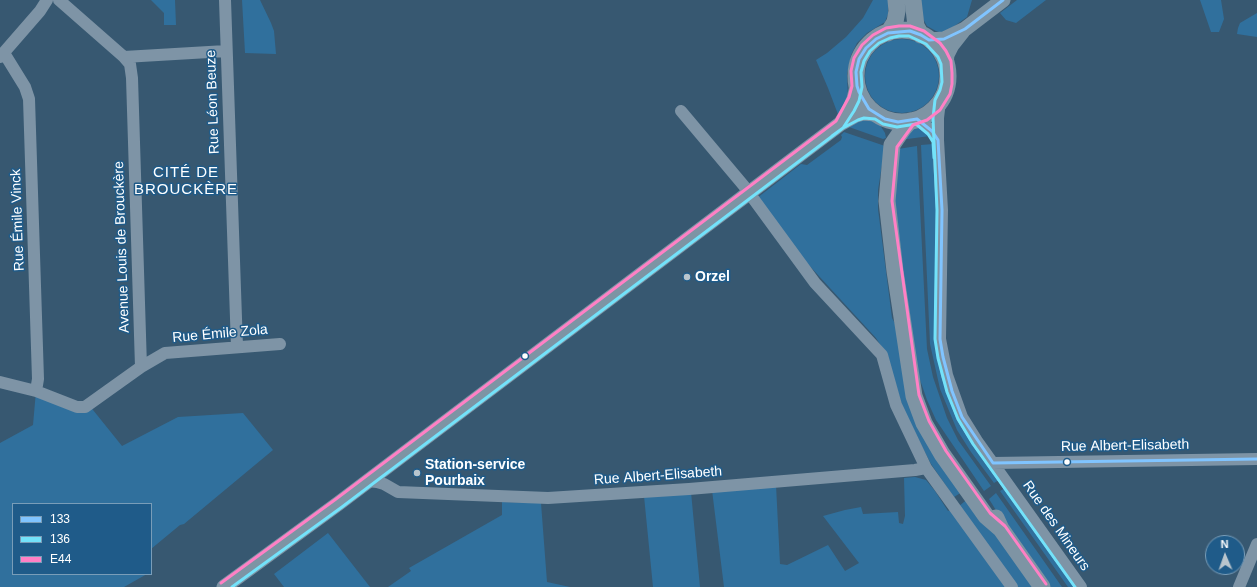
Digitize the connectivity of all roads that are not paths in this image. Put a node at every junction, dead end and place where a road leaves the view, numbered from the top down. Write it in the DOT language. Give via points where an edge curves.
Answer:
graph roads {
  1 [pos="47,0"];
  2 [pos="59,0"];
  3 [pos="225,0"];
  4 [pos="896,0"];
  5 [pos="914,0"];
  6 [pos="1003,0"];
  7 [pos="965,29"];
  8 [pos="888,33"];
  9 [pos="925,37"];
  10 [pos="226,51"];
  11 [pos="2,55"];
  12 [pos="124,57"];
  13 [pos="946,63"];
  14 [pos="857,86"];
  15 [pos="940,101"];
  16 [pos="681,111"];
  17 [pos="879,115"];
  18 [pos="914,120"];
  19 [pos="840,124"];
  20 [pos="938,140"];
  21 [pos="892,145"];
  22 [pos="749,192"];
  23 [pos="280,344"];
  24 [pos="237,347"];
  25 [pos="141,367"];
  26 [pos="0,382"];
  27 [pos="36,391"];
  28 [pos="1257,459"];
  29 [pos="390,464"];
  30 [pos="993,464"];
  31 [pos="926,468"];
  32 [pos="368,481"];
  33 [pos="392,489"];
  34 [pos="1257,544"];
  35 [pos="1242,586"];
  36 [pos="224,587"];
  37 [pos="1012,587"];
  38 [pos="1042,587"];
  39 [pos="1081,587"];
  1 -- 11 [label="street"];
  2 -- 12 [label="street, Avenue Louis de Brouckère"];
  3 -- 10 [label="street, Rue Léon Beuze"];
  4 -- 8 [label="highway" via="895,22"];
  5 -- 9 [label="highway" via="916,26"];
  6 -- 7 [label="main road"];
  7 -- 9 [label="main road" via="944,39"];
  7 -- 13 [label="main road" via="952,45"];
  8 -- 9 [label="highway" via="910,31"];
  8 -- 14 [label="highway" via="866,48 856,72"];
  9 -- 13 [label="highway" via="936,46"];
  10 -- 12 [label="street"];
  10 -- 24 [label="street, Rue Léon Beuze"];
  11 -- 27 [label="street, Rue Émile Vinck" via="25,87 29,99 38,364"];
  12 -- 25 [label="street, Avenue Louis de Brouckère" via="130,64 132,78"];
  13 -- 15 [label="highway" via="947,83"];
  14 -- 17 [label="highway" via="865,104"];
  14 -- 19 [label="main road" via="850,108"];
  15 -- 18 [label="highway" via="930,112"];
  15 -- 20 [label="street, Rue des Mineurs"];
  16 -- 22 [label="street"];
  17 -- 18 [label="highway" via="898,122"];
  17 -- 19 [label="main road" via="864,113"];
  17 -- 21 [label="highway" via="886,125"];
  18 -- 20 [label="street" via="932,131"];
  18 -- 21 [label="highway" via="903,129"];
  19 -- 22 [label="main road"];
  20 -- 30 [label="street, Rue des Mineurs" via="942,210 940,340 952,391 962,417"];
  21 -- 38 [label="highway" via="887,201 910,366 932,420 950,450 992,508 1001,529"];
  22 -- 29 [label="main road"];
  22 -- 31 [label="street" via="815,283 882,355 896,405"];
  23 -- 24 [label="street, Rue Émile Zola"];
  24 -- 25 [label="street, Rue Émile Zola" via="169,352"];
  25 -- 27 [label="street" via="85,407 77,407"];
  26 -- 27 [label="street"];
  28 -- 30 [label="street, Rue Albert-Elisabeth"];
  29 -- 32 [label="main road"];
  29 -- 33 [label="street" via="388,477"];
  30 -- 39 [label="street, Rue des Mineurs"];
  31 -- 33 [label="street, Rue Albert-Elisabeth" via="548,498 398,492"];
  31 -- 37 [label="street"];
  32 -- 33 [label="street, Rue Albert-Elisabeth"];
  32 -- 36 [label="main road"];
  34 -- 35 [label="street"];
}
